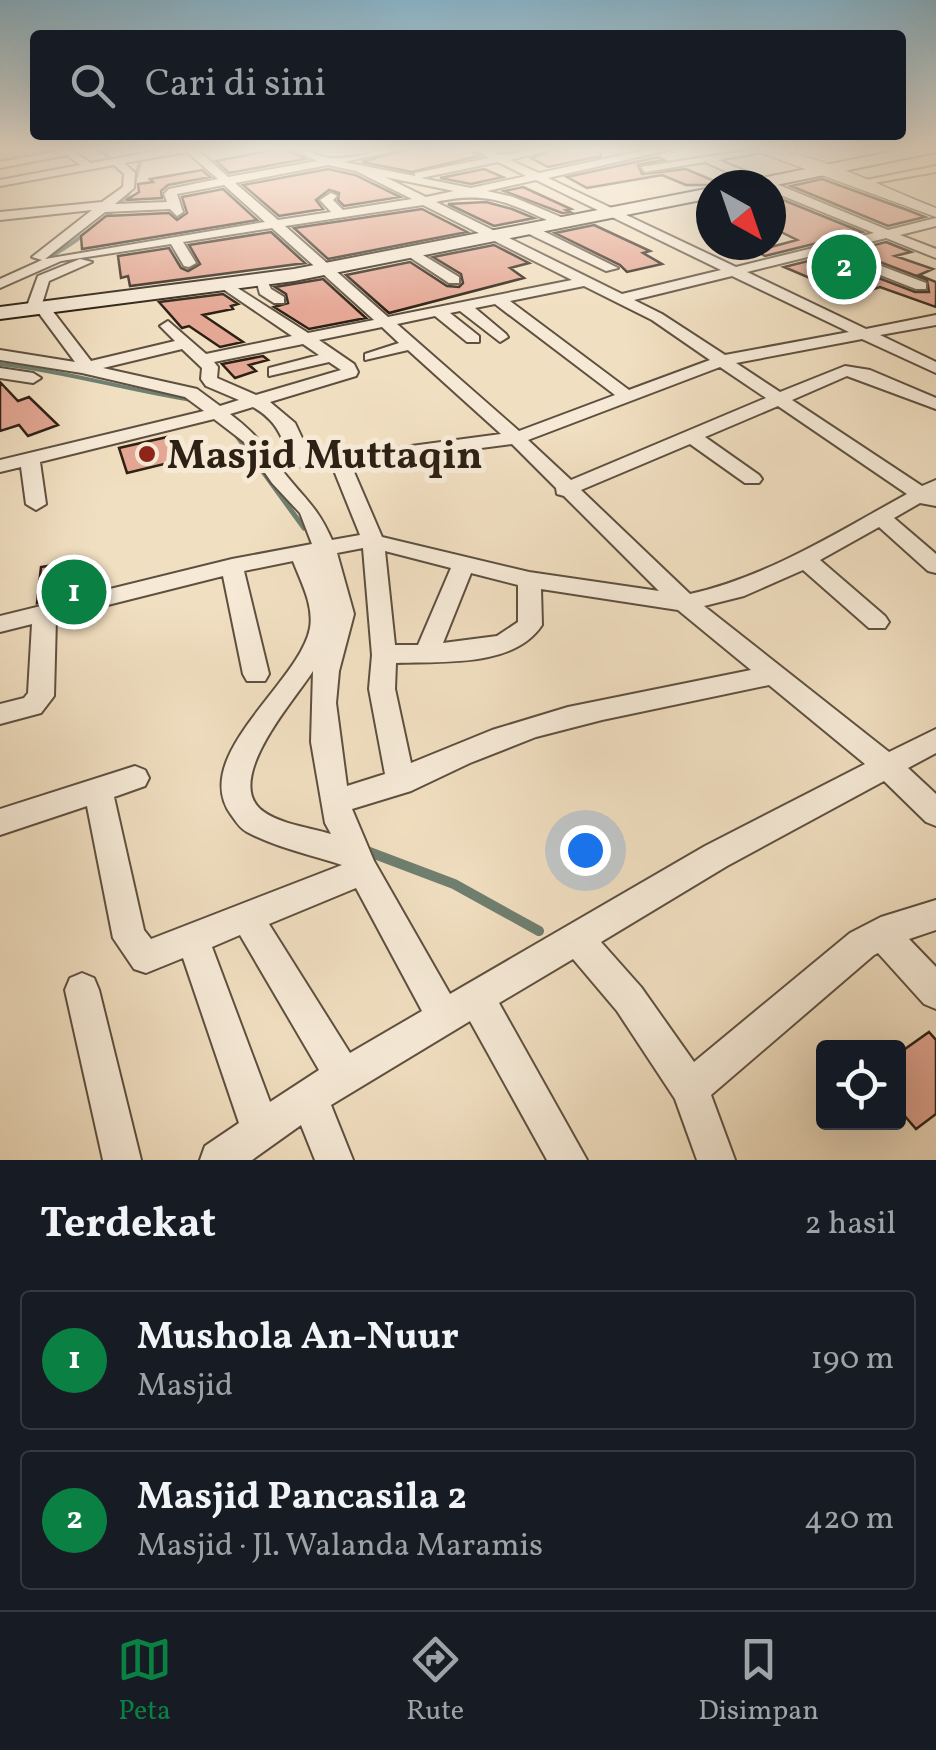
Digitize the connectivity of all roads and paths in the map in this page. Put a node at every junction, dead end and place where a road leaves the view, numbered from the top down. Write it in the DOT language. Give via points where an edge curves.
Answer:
graph roads {
  1 [pos="113,202"];
  2 [pos="173,202"];
  3 [pos="250,202"];
  4 [pos="328,202"];
  5 [pos="418,202"];
  6 [pos="427,202"];
  7 [pos="518,202"];
  8 [pos="589,202"];
  9 [pos="672,202"];
  10 [pos="803,202"];
  11 [pos="908,202"];
  12 [pos="109,207"];
  13 [pos="936,213"];
  14 [pos="340,214"];
  15 [pos="614,214"];
  16 [pos="0,216"];
  17 [pos="936,222"];
  18 [pos="564,223"];
  19 [pos="274,225"];
  20 [pos="34,227"];
  21 [pos="531,230"];
  22 [pos="882,235"];
  23 [pos="497,237"];
  24 [pos="175,240"];
  25 [pos="824,249"];
  26 [pos="413,253"];
  27 [pos="936,254"];
  28 [pos="38,261"];
  29 [pos="85,262"];
  30 [pos="189,263"];
  31 [pos="612,268"];
  32 [pos="327,270"];
  33 [pos="734,271"];
  34 [pos="260,279"];
  35 [pos="0,280"];
  36 [pos="454,280"];
  37 [pos="582,282"];
  38 [pos="225,284"];
  39 [pos="921,286"];
  40 [pos="620,298"];
  41 [pos="279,300"];
  42 [pos="499,300"];
  43 [pos="464,307"];
  44 [pos="38,309"];
  45 [pos="439,312"];
  46 [pos="0,313"];
  47 [pos="936,320"];
  48 [pos="385,324"];
  49 [pos="917,325"];
  50 [pos="168,326"];
  51 [pos="867,334"];
  52 [pos="936,335"];
  53 [pos="302,337"];
  54 [pos="473,338"];
  55 [pos="500,338"];
  56 [pos="182,344"];
  57 [pos="409,345"];
  58 [pos="0,356"];
  59 [pos="332,356"];
  60 [pos="371,357"];
  61 [pos="199,360"];
  62 [pos="721,360"];
  63 [pos="85,368"];
  64 [pos="936,368"];
  65 [pos="274,372"];
  66 [pos="0,373"];
  67 [pos="33,378"];
  68 [pos="626,396"];
  69 [pos="252,401"];
  70 [pos="777,401"];
  71 [pos="936,404"];
  72 [pos="209,414"];
  73 [pos="691,436"];
  74 [pos="516,438"];
  75 [pos="30,458"];
  76 [pos="340,462"];
  77 [pos="0,466"];
  78 [pos="752,478"];
  79 [pos="564,490"];
  80 [pos="931,495"];
  81 [pos="36,504"];
  82 [pos="880,518"];
  83 [pos="373,541"];
  84 [pos="312,549"];
  85 [pos="806,560"];
  86 [pos="462,565"];
  87 [pos="232,566"];
  88 [pos="936,566"];
  89 [pos="528,580"];
  90 [pos="686,603"];
  91 [pos="44,613"];
  92 [pos="877,622"];
  93 [pos="0,624"];
  94 [pos="428,651"];
  95 [pos="384,655"];
  96 [pos="256,674"];
  97 [pos="773,674"];
  98 [pos="0,714"];
  99 [pos="936,740"];
  100 [pos="890,768"];
  101 [pos="134,778"];
  102 [pos="401,783"];
  103 [pos="98,790"];
  104 [pos="338,812"];
  105 [pos="936,813"];
  106 [pos="0,822"];
  107 [pos="357,860"];
  108 [pos="936,915"];
  109 [pos="248,920"];
  110 [pos="881,933"];
  111 [pos="577,939"];
  112 [pos="200,958"];
  113 [pos="82,990"];
  114 [pos="936,992"];
  115 [pos="477,998"];
  116 [pos="444,1018"];
  117 [pos="344,1077"];
  118 [pos="690,1089"];
  119 [pos="310,1097"];
  120 [pos="261,1130"];
  121 [pos="122,1160"];
  122 [pos="219,1160"];
  123 [pos="334,1160"];
  124 [pos="568,1160"];
  125 [pos="716,1160"];
  1 -- 12 [label="street"];
  2 -- 12 [label="street" via="176,208"];
  3 -- 19 [label="street"];
  4 -- 14 [label="street"];
  5 -- 14 [label="street"];
  6 -- 23 [label="street"];
  7 -- 18 [label="street"];
  8 -- 15 [label="street"];
  9 -- 15 [label="main road"];
  10 -- 22 [label="street"];
  11 -- 13 [label="street"];
  12 -- 20 [label="street"];
  12 -- 28 [label="street"];
  14 -- 19 [label="street"];
  15 -- 18 [label="main road"];
  15 -- 33 [label="street"];
  16 -- 20 [label="street"];
  17 -- 22 [label="street"];
  18 -- 21 [label="main road"];
  19 -- 24 [label="street"];
  19 -- 32 [label="street"];
  20 -- 28 [label="street"];
  21 -- 23 [label="main road"];
  21 -- 31 [label="street"];
  22 -- 25 [label="street"];
  22 -- 27 [label="street"];
  23 -- 26 [label="main road"];
  23 -- 37 [label="street"];
  24 -- 28 [label="street"];
  24 -- 30 [label="street"];
  25 -- 33 [label="street"];
  25 -- 39 [label="street"];
  26 -- 32 [label="main road"];
  26 -- 36 [label="street"];
  28 -- 35 [label="street"];
  29 -- 44 [label="street" via="43,280"];
  32 -- 34 [label="main road"];
  32 -- 48 [label="street"];
  33 -- 40 [label="street"];
  33 -- 51 [label="street"];
  34 -- 38 [label="main road"];
  34 -- 41 [label="street"];
  37 -- 40 [label="street"];
  37 -- 42 [label="street"];
  38 -- 44 [label="main road" via="130,306"];
  38 -- 53 [label="street"];
  40 -- 62 [label="street"];
  42 -- 43 [label="street"];
  42 -- 68 [label="street"];
  43 -- 45 [label="street"];
  43 -- 55 [label="street"];
  44 -- 46 [label="main road"];
  44 -- 63 [label="street"];
  45 -- 48 [label="street"];
  45 -- 54 [label="street"];
  47 -- 49 [label="street"];
  48 -- 53 [label="street"];
  48 -- 57 [label="street"];
  49 -- 51 [label="street"];
  49 -- 52 [label="street"];
  50 -- 56 [label="street"];
  51 -- 62 [label="street"];
  51 -- 64 [label="street"];
  53 -- 59 [label="street"];
  53 -- 61 [label="street"];
  56 -- 61 [label="street"];
  56 -- 63 [label="street"];
  57 -- 60 [label="street"];
  57 -- 74 [label="street"];
  58 -- 63 [label="street"];
  59 -- 65 [label="street"];
  59 -- 69 [label="street" via="350,372"];
  61 -- 69 [label="street" via="210,367 208,379"];
  62 -- 68 [label="street"];
  62 -- 70 [label="street"];
  63 -- 72 [label="street" via="181,390"];
  66 -- 67 [label="street"];
  68 -- 74 [label="street"];
  69 -- 72 [label="street"];
  69 -- 76 [label="street" via="291,426 307,464"];
  70 -- 71 [label="street" via="850,371"];
  70 -- 73 [label="street"];
  70 -- 80 [label="street"];
  72 -- 75 [label="street"];
  72 -- 84 [label="street" via="260,448 309,511"];
  73 -- 78 [label="street"];
  73 -- 79 [label="street"];
  74 -- 76 [label="street"];
  74 -- 79 [label="street"];
  75 -- 77 [label="street"];
  75 -- 81 [label="street"];
  76 -- 83 [label="street"];
  79 -- 90 [label="street"];
  80 -- 82 [label="street"];
  82 -- 85 [label="street"];
  82 -- 88 [label="street"];
  83 -- 84 [label="street"];
  83 -- 86 [label="street"];
  83 -- 95 [label="street"];
  84 -- 87 [label="street"];
  84 -- 104 [label="street" via="342,620 323,703"];
  84 -- 107 [label="street" via="322,631 306,668 244,752 232,789 241,812 254,822"];
  85 -- 90 [label="street" via="736,591"];
  85 -- 92 [label="street"];
  86 -- 89 [label="street"];
  86 -- 94 [label="street"];
  87 -- 91 [label="street"];
  87 -- 96 [label="street"];
  89 -- 90 [label="street"];
  89 -- 94 [label="street" via="530,625 517,638 498,647"];
  90 -- 97 [label="street"];
  91 -- 93 [label="street"];
  91 -- 98 [label="street" via="42,696 32,706"];
  94 -- 95 [label="street"];
  95 -- 102 [label="street" via="384,706"];
  97 -- 100 [label="street"];
  97 -- 102 [label="street" via="542,726"];
  99 -- 100 [label="street"];
  100 -- 105 [label="street"];
  100 -- 111 [label="street" via="716,856"];
  101 -- 103 [label="street"];
  102 -- 104 [label="street"];
  103 -- 106 [label="street"];
  103 -- 109 [label="street" via="134,948 154,957"];
  104 -- 107 [label="street"];
  107 -- 109 [label="street"];
  107 -- 116 [label="street"];
  108 -- 110 [label="street"];
  109 -- 117 [label="street"];
  110 -- 114 [label="street"];
  110 -- 118 [label="street"];
  111 -- 115 [label="street"];
  111 -- 118 [label="street"];
  112 -- 120 [label="street"];
  113 -- 121 [label="street"];
  115 -- 116 [label="street"];
  115 -- 124 [label="street"];
  116 -- 117 [label="street"];
  117 -- 119 [label="street"];
  118 -- 125 [label="street"];
  119 -- 120 [label="street"];
  119 -- 123 [label="street"];
  120 -- 122 [label="street"];
}
